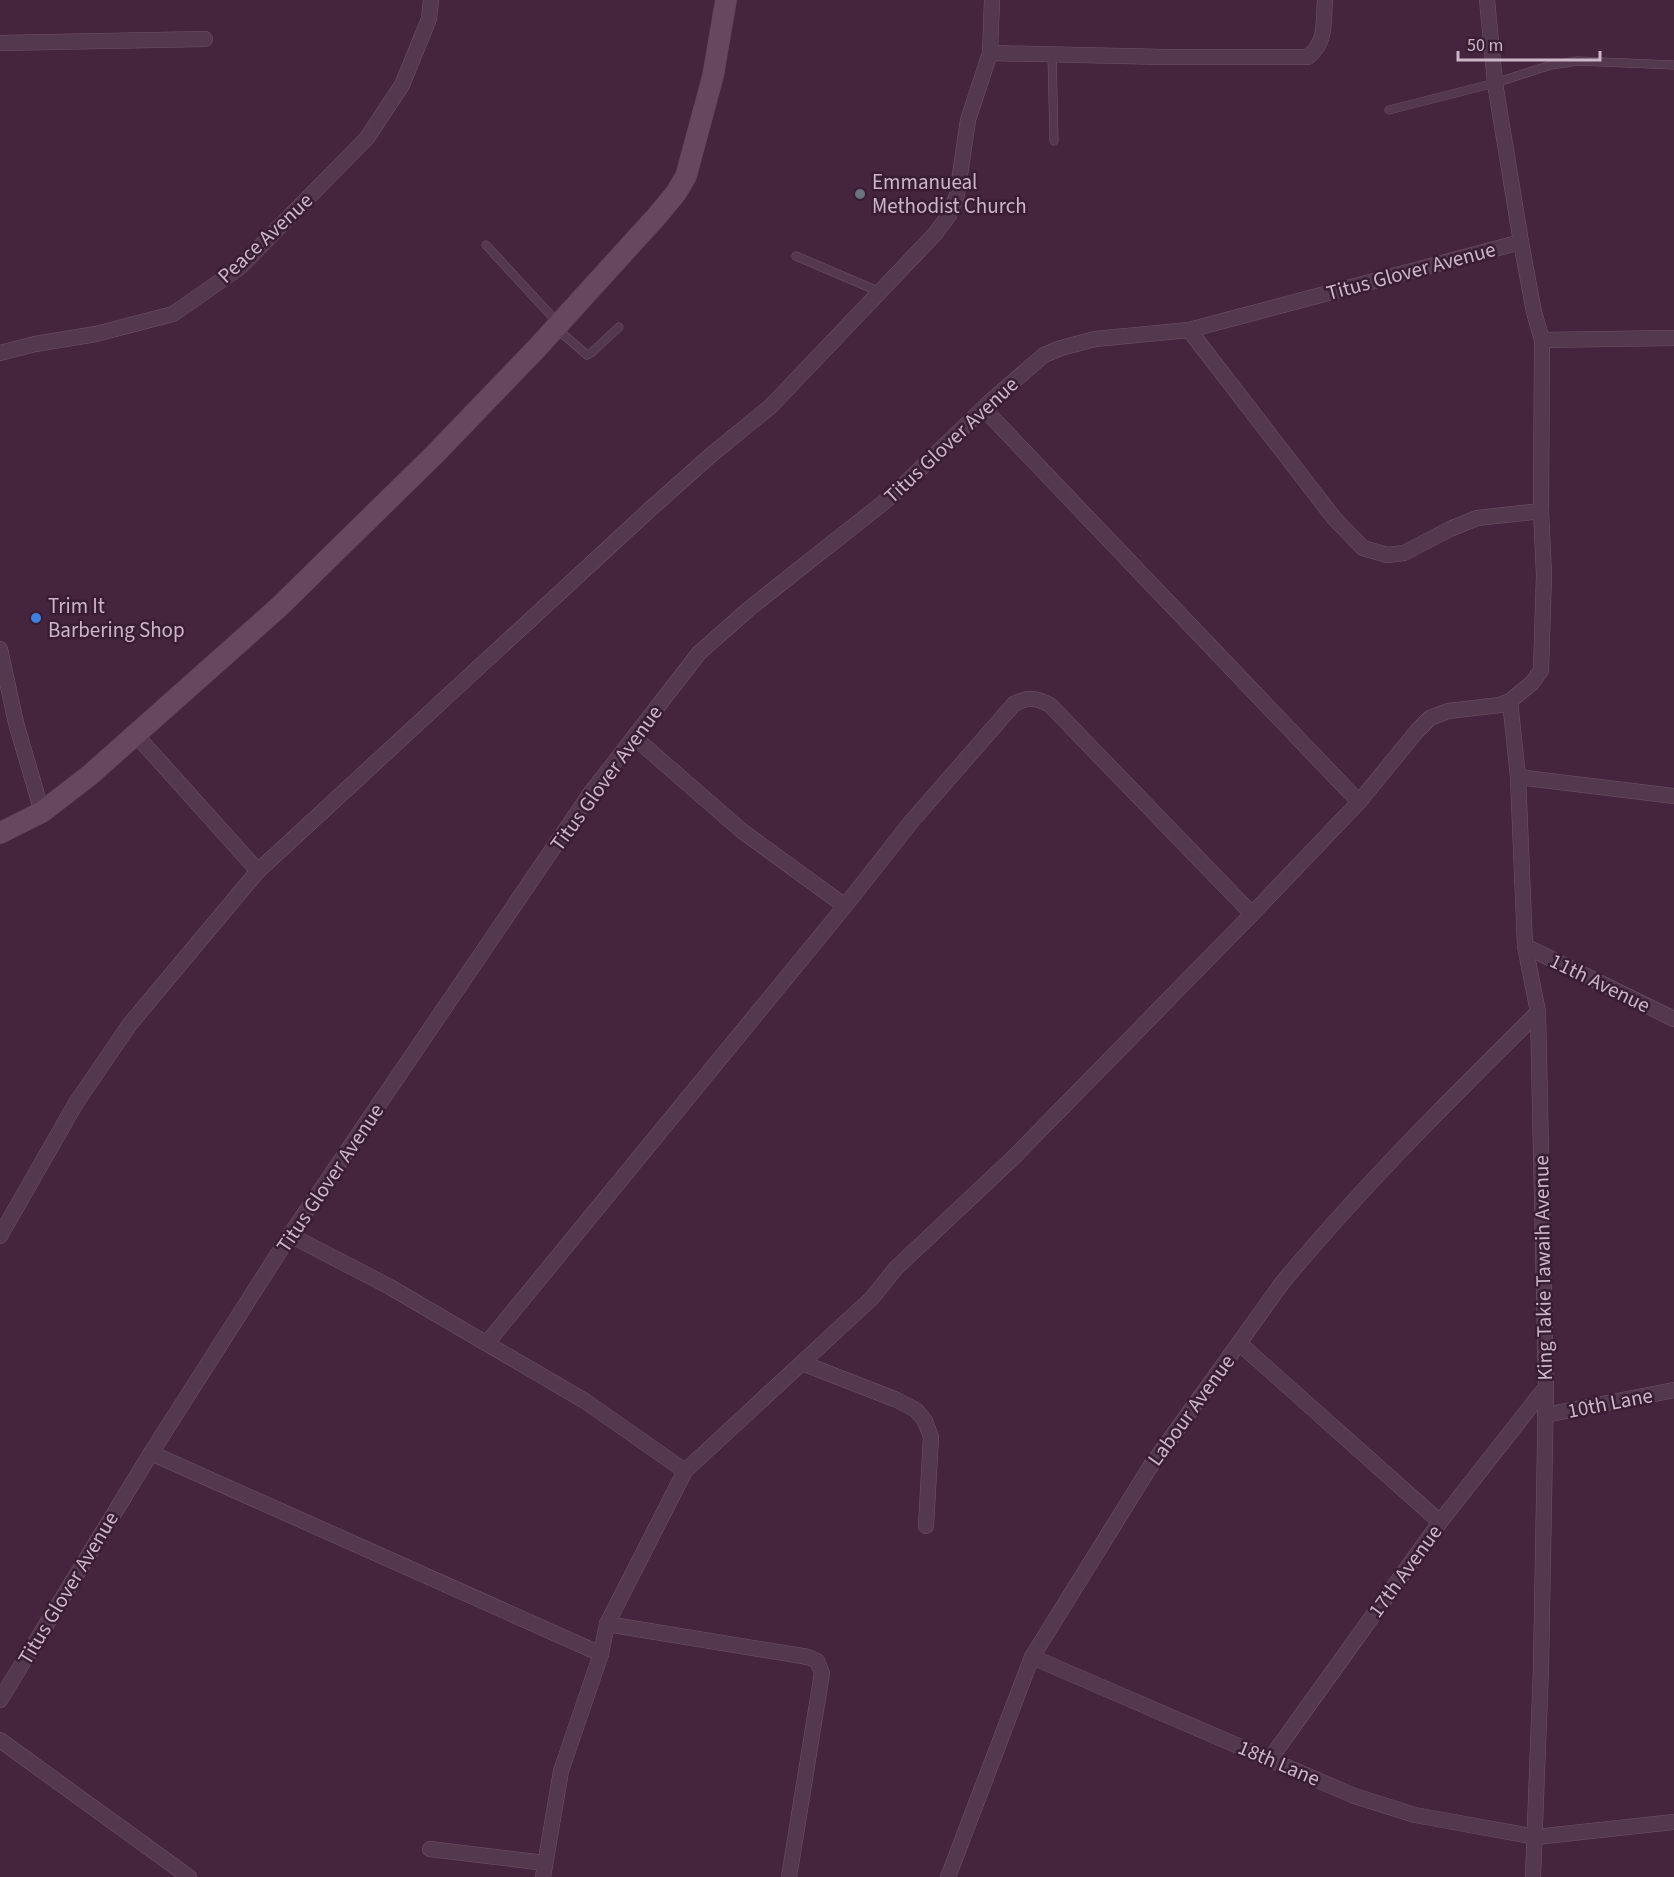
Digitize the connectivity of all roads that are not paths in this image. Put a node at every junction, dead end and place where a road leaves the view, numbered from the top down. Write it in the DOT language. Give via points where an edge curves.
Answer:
graph roads {
  1 [pos="431,0"];
  2 [pos="726,0"];
  3 [pos="992,0"];
  4 [pos="1324,0"];
  5 [pos="1487,0"];
  6 [pos="205,39"];
  7 [pos="0,43"];
  8 [pos="990,53"];
  9 [pos="1052,54"];
  10 [pos="1674,65"];
  11 [pos="1495,83"];
  12 [pos="1389,110"];
  13 [pos="1054,141"];
  14 [pos="1521,242"];
  15 [pos="486,245"];
  16 [pos="796,256"];
  17 [pos="880,292"];
  18 [pos="557,326"];
  19 [pos="619,327"];
  20 [pos="1189,330"];
  21 [pos="1674,338"];
  22 [pos="1542,340"];
  23 [pos="0,353"];
  24 [pos="984,409"];
  25 [pos="1541,511"];
  26 [pos="0,649"];
  27 [pos="1510,701"];
  28 [pos="136,735"];
  29 [pos="634,737"];
  30 [pos="1518,777"];
  31 [pos="1674,796"];
  32 [pos="1359,802"];
  33 [pos="42,812"];
  34 [pos="0,833"];
  35 [pos="258,871"];
  36 [pos="845,906"];
  37 [pos="1252,914"];
  38 [pos="1526,946"];
  39 [pos="1538,1012"];
  40 [pos="1674,1019"];
  41 [pos="290,1234"];
  42 [pos="0,1236"];
  43 [pos="487,1343"];
  44 [pos="1239,1343"];
  45 [pos="802,1363"];
  46 [pos="1546,1388"];
  47 [pos="1674,1390"];
  48 [pos="1545,1416"];
  49 [pos="151,1453"];
  50 [pos="685,1471"];
  51 [pos="1440,1522"];
  52 [pos="926,1526"];
  53 [pos="607,1624"];
  54 [pos="601,1654"];
  55 [pos="1032,1657"];
  56 [pos="0,1700"];
  57 [pos="0,1740"];
  58 [pos="1270,1759"];
  59 [pos="1674,1822"];
  60 [pos="1536,1837"];
  61 [pos="430,1849"];
  62 [pos="544,1870"];
  63 [pos="189,1877"];
  64 [pos="789,1877"];
  65 [pos="948,1877"];
  66 [pos="1533,1877"];
  1 -- 23 [label="street, Peace Avenue" via="429,19 402,85 367,138 239,268 173,314"];
  2 -- 18 [label="street" via="713,76 686,176 657,216"];
  3 -- 8 [label="street"];
  4 -- 9 [label="street" via="1321,42 1308,57"];
  5 -- 11 [label="street"];
  6 -- 7 [label="street"];
  8 -- 9 [label="street"];
  8 -- 17 [label="street" via="968,120 957,195 949,215"];
  9 -- 13 [label="lane"];
  10 -- 11 [label="lane" via="1578,61 1551,65"];
  11 -- 12 [label="lane"];
  11 -- 14 [label="street"];
  14 -- 20 [label="street, Titus Glover Avenue"];
  14 -- 22 [label="street"];
  15 -- 18 [label="lane"];
  16 -- 17 [label="lane"];
  17 -- 35 [label="street" via="771,406 646,513"];
  18 -- 19 [label="lane" via="587,355"];
  18 -- 28 [label="street" via="288,599"];
  20 -- 24 [label="street, Titus Glover Avenue" via="1095,339 1061,348 1044,355"];
  20 -- 25 [label="street" via="1334,518 1363,548 1387,555 1404,553 1477,518"];
  21 -- 22 [label="street"];
  22 -- 25 [label="street"];
  24 -- 29 [label="street, Titus Glover Avenue" via="893,495 699,653"];
  24 -- 32 [label="street"];
  25 -- 27 [label="street" via="1541,670"];
  26 -- 33 [label="street"];
  27 -- 30 [label="street, King Takie Tawaih Avenue"];
  27 -- 32 [label="street" via="1448,711 1430,718"];
  28 -- 33 [label="street"];
  28 -- 35 [label="street"];
  29 -- 36 [label="street" via="742,831"];
  29 -- 41 [label="street, Titus Glover Avenue" via="590,794"];
  30 -- 31 [label="street"];
  30 -- 38 [label="street, King Takie Tawaih Avenue"];
  32 -- 37 [label="street"];
  33 -- 34 [label="street"];
  35 -- 42 [label="street" via="130,1024 76,1103"];
  36 -- 37 [label="street" via="1003,714 1026,698 1036,698 1050,705"];
  36 -- 43 [label="street"];
  37 -- 45 [label="street" via="1015,1155 896,1268 872,1298"];
  38 -- 39 [label="street, King Takie Tawaih Avenue"];
  38 -- 40 [label="street, 11th Avenue"];
  39 -- 44 [label="street, Labour Avenue" via="1410,1139 1323,1235 1282,1282"];
  39 -- 46 [label="street, King Takie Tawaih Avenue"];
  41 -- 43 [label="street"];
  41 -- 49 [label="street, Titus Glover Avenue"];
  43 -- 50 [label="street" via="585,1401"];
  44 -- 51 [label="street"];
  44 -- 55 [label="street, Labour Avenue" via="1150,1467"];
  45 -- 50 [label="street"];
  45 -- 52 [label="street" via="897,1400 916,1410 925,1421 931,1437"];
  46 -- 48 [label="street, King Takie Tawaih Avenue"];
  46 -- 51 [label="street, 17th Avenue"];
  47 -- 48 [label="street, 10th Lane"];
  48 -- 60 [label="street, King Takie Tawaih Avenue"];
  49 -- 54 [label="street"];
  49 -- 56 [label="street, Titus Glover Avenue"];
  50 -- 53 [label="street"];
  51 -- 58 [label="street, 17th Avenue"];
  53 -- 54 [label="street"];
  53 -- 64 [label="street" via="817,1661 822,1673"];
  54 -- 62 [label="street" via="561,1771"];
  55 -- 58 [label="street, 18th Lane"];
  55 -- 65 [label="street, Labour Avenue"];
  57 -- 63 [label="street"];
  58 -- 60 [label="street, 18th Lane" via="1352,1795 1415,1815"];
  59 -- 60 [label="street, 18th Lane"];
  60 -- 66 [label="street, King Takie Tawaih Avenue"];
  61 -- 62 [label="street"];
}
